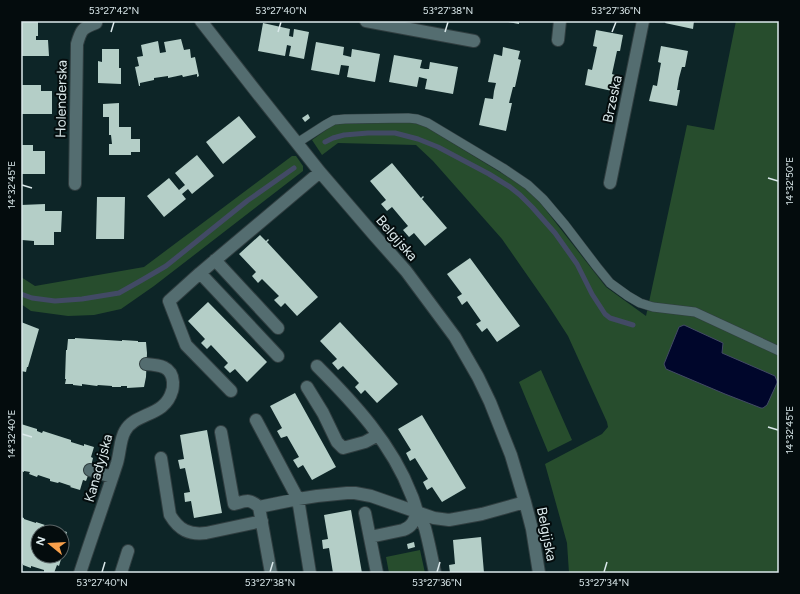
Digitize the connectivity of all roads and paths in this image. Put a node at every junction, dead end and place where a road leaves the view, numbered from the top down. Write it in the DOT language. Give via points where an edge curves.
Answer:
graph roads {
  1 [pos="201,21"];
  2 [pos="366,21"];
  3 [pos="560,21"];
  4 [pos="643,21"];
  5 [pos="100,22"];
  6 [pos="558,40"];
  7 [pos="474,41"];
  8 [pos="297,143"];
  9 [pos="320,172"];
  10 [pos="610,183"];
  11 [pos="75,184"];
  12 [pos="215,260"];
  13 [pos="200,273"];
  14 [pos="278,328"];
  15 [pos="779,351"];
  16 [pos="278,356"];
  17 [pos="146,364"];
  18 [pos="317,366"];
  19 [pos="307,387"];
  20 [pos="231,391"];
  21 [pos="256,420"];
  22 [pos="221,432"];
  23 [pos="378,435"];
  24 [pos="161,458"];
  25 [pos="90,470"];
  26 [pos="112,477"];
  27 [pos="298,499"];
  28 [pos="525,502"];
  29 [pos="259,507"];
  30 [pos="365,513"];
  31 [pos="418,513"];
  32 [pos="262,521"];
  33 [pos="370,537"];
  34 [pos="128,551"];
  35 [pos="80,573"];
  36 [pos="121,573"];
  37 [pos="271,573"];
  38 [pos="310,573"];
  39 [pos="377,573"];
  40 [pos="435,573"];
  41 [pos="538,573"];
  1 -- 8 [label="street, Belgijska"];
  2 -- 7 [label="street"];
  3 -- 6 [label="street"];
  4 -- 10 [label="street, Brzeska"];
  5 -- 11 [label="street, Holenderska" via="86,26 77,44"];
  8 -- 9 [label="street, Belgijska"];
  8 -- 15 [label="lane" via="334,120 408,118 428,123 528,185 548,204 610,283 628,296 640,303 695,312"];
  9 -- 12 [label="street"];
  9 -- 28 [label="street, Belgijska" via="406,271 455,337 490,402 511,455"];
  12 -- 13 [label="street"];
  12 -- 14 [label="street"];
  13 -- 16 [label="street"];
  13 -- 20 [label="street" via="169,301 186,345"];
  17 -- 26 [label="street, Kanadyjska" via="158,365 170,372 173,390 168,401 160,409 139,418 125,429"];
  18 -- 23 [label="street" via="364,416"];
  19 -- 23 [label="street" via="337,442 343,448 365,442"];
  21 -- 27 [label="street"];
  22 -- 29 [label="street" via="234,504 248,500"];
  23 -- 31 [label="street" via="401,472"];
  24 -- 32 [label="street" via="170,515 181,528 197,534"];
  25 -- 26 [label="street"];
  26 -- 35 [label="street, Kanadyjska"];
  27 -- 29 [label="street, Belgijska"];
  27 -- 31 [label="street, Belgijska" via="355,493"];
  27 -- 38 [label="street"];
  28 -- 31 [label="street, Belgijska" via="488,513 449,520"];
  28 -- 41 [label="street, Belgijska" via="532,529"];
  29 -- 32 [label="street"];
  30 -- 33 [label="street"];
  31 -- 33 [label="street" via="412,525 404,530"];
  31 -- 40 [label="street"];
  32 -- 37 [label="street"];
  33 -- 39 [label="street"];
  34 -- 36 [label="street"];
}
